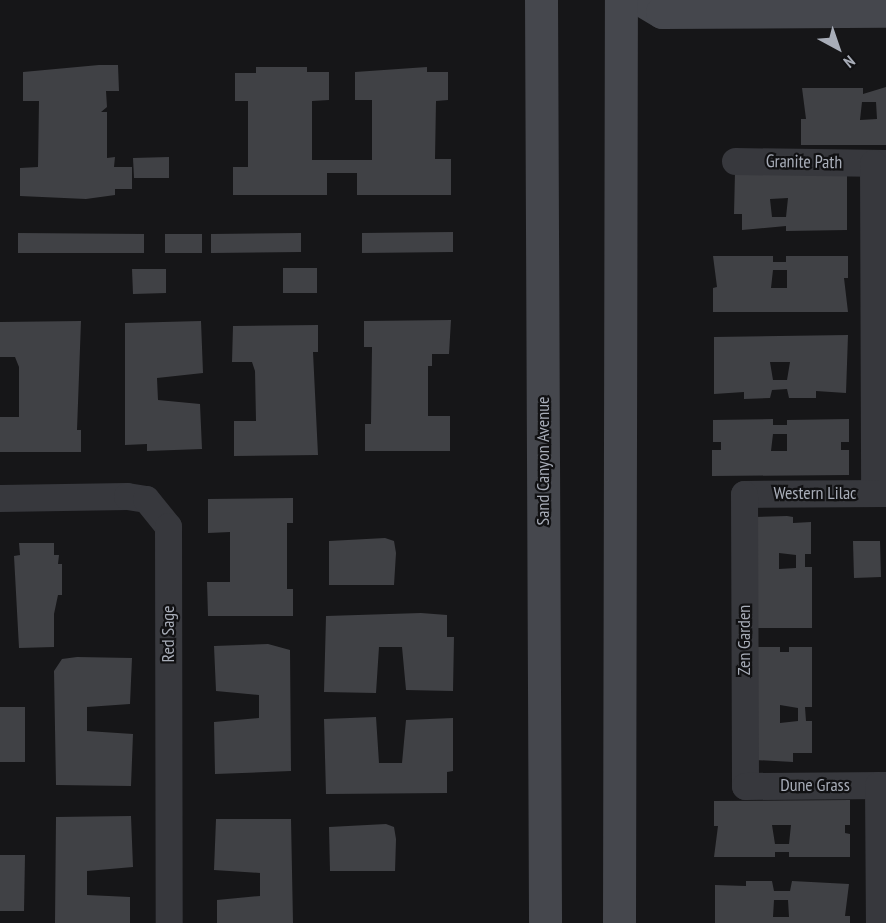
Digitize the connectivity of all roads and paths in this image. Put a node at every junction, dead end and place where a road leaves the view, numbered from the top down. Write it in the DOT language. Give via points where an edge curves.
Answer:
graph roads {
  1 [pos="541,0"];
  2 [pos="621,0"];
  3 [pos="642,0"];
  4 [pos="886,11"];
  5 [pos="735,161"];
  6 [pos="880,163"];
  7 [pos="880,493"];
  8 [pos="744,494"];
  9 [pos="0,498"];
  10 [pos="882,785"];
  11 [pos="745,786"];
  12 [pos="169,923"];
  13 [pos="545,923"];
  14 [pos="620,923"];
  15 [pos="879,923"];
  1 -- 13 [label="main road, Sand Canyon Avenue"];
  2 -- 14 [label="main road"];
  3 -- 4 [label="main road" via="662,12"];
  5 -- 6 [label="street, Granite Path"];
  6 -- 7 [label="street, Granite Path"];
  7 -- 8 [label="street, Western Lilac"];
  8 -- 11 [label="street, Zen Garden"];
  9 -- 12 [label="street, Red Sage" via="146,499 168,526"];
  10 -- 11 [label="street, Dune Grass"];
  10 -- 15 [label="street"];
}
